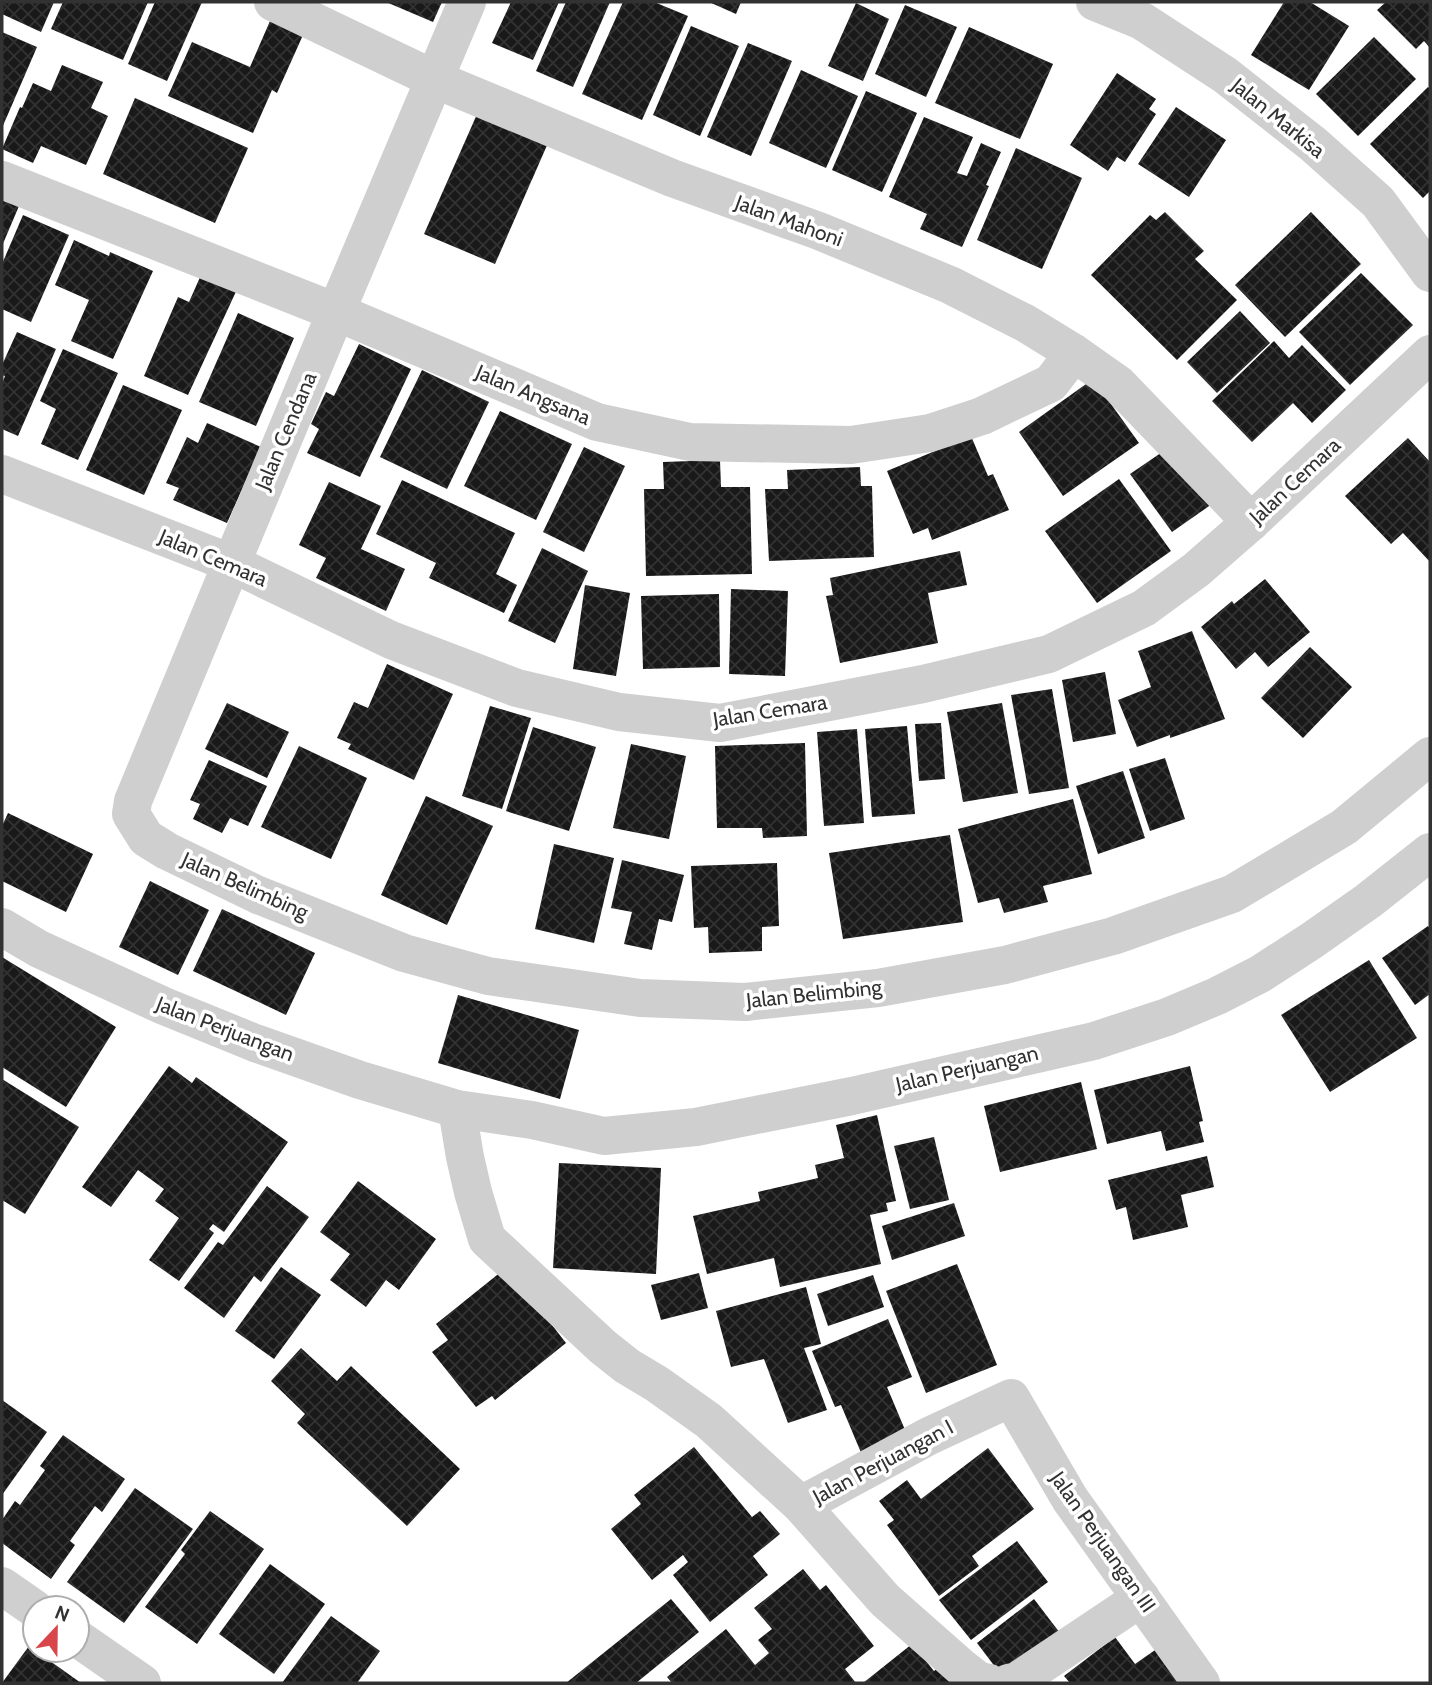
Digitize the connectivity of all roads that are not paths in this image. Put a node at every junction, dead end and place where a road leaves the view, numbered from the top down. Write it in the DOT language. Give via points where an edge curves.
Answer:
graph roads {
  1 [pos="273,2"];
  2 [pos="467,2"];
  3 [pos="1095,2"];
  4 [pos="433,79"];
  5 [pos="2,180"];
  6 [pos="1430,273"];
  7 [pos="336,312"];
  8 [pos="1074,353"];
  9 [pos="1430,354"];
  10 [pos="2,474"];
  11 [pos="1251,522"];
  12 [pos="231,563"];
  13 [pos="1430,756"];
  14 [pos="167,851"];
  15 [pos="1430,852"];
  16 [pos="2,927"];
  17 [pos="457,1109"];
  18 [pos="1011,1398"];
  19 [pos="801,1505"];
  20 [pos="2,1586"];
  21 [pos="1141,1598"];
  22 [pos="21,1599"];
  23 [pos="91,1648"];
  24 [pos="142,1683"];
  25 [pos="989,1683"];
  26 [pos="1008,1683"];
  27 [pos="1201,1683"];
  1 -- 4 [label="street, Jalan Mahoni"];
  2 -- 4 [label="street, Jalan Cendana"];
  3 -- 6 [label="street, Jalan Markisa" via="1142,21 1225,75 1313,144 1378,202"];
  4 -- 7 [label="street, Jalan Cendana"];
  4 -- 8 [label="street, Jalan Mahoni" via="672,178 820,231 950,285"];
  5 -- 7 [label="street, Jalan Angsana"];
  7 -- 8 [label="street, Jalan Angsana" via="597,422 690,442 851,445 930,433 982,416 1051,383"];
  7 -- 12 [label="street, Jalan Cendana"];
  8 -- 11 [label="street, Jalan Mahoni" via="1118,384"];
  9 -- 11 [label="street, Jalan Cemara"];
  10 -- 12 [label="street, Jalan Cemara"];
  11 -- 12 [label="street, Jalan Cemara" via="1144,608 1049,654 720,723 619,712 517,688 391,639"];
  12 -- 14 [label="street, Jalan Cendana" via="133,801 131,814 137,826"];
  13 -- 14 [label="street, Jalan Belimbing" via="1344,827 1232,894 1113,936 1004,965 878,988 744,1002 640,998 488,976 404,953 258,895"];
  15 -- 17 [label="street, Jalan Perjuangan" via="1260,974 1167,1017 1094,1041 696,1127 604,1136"];
  16 -- 17 [label="street, Jalan Perjuangan" via="95,975 255,1043"];
  17 -- 19 [label="street" via="470,1181 487,1239 603,1347 709,1421"];
  18 -- 19 [label="street, Jalan Perjuangan I"];
  18 -- 21 [label="street, Jalan Perjuangan III" via="1070,1499"];
  19 -- 25 [label="street, Jalan Perjuangan I" via="886,1600 961,1667"];
  20 -- 22 [label="street"];
  21 -- 26 [label="street"];
  21 -- 27 [label="street, Jalan Perjuangan III"];
  23 -- 24 [label="street"];
}
